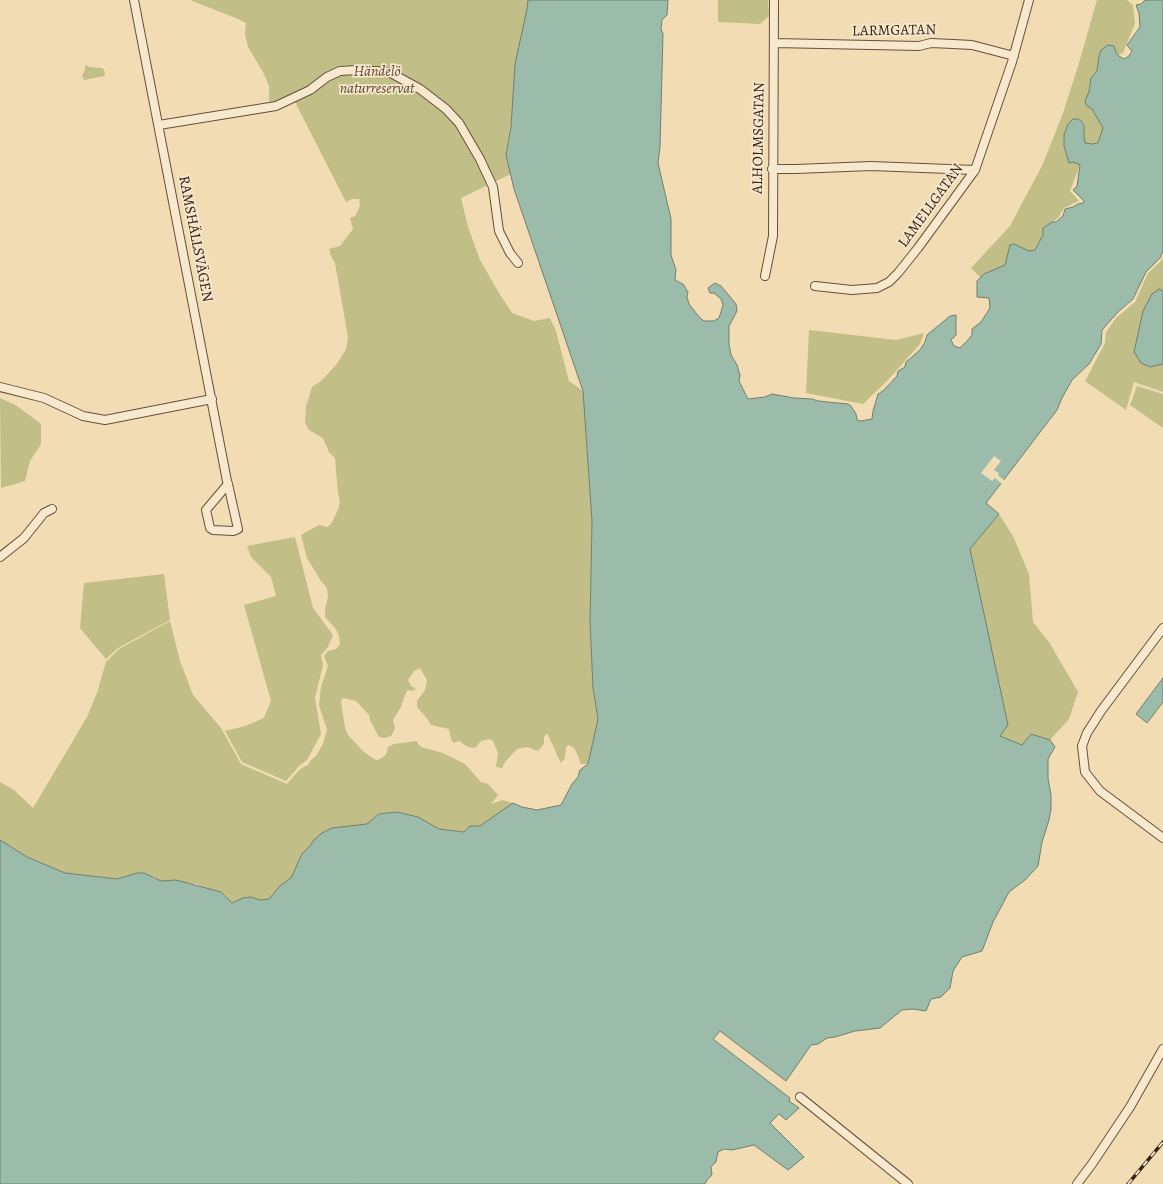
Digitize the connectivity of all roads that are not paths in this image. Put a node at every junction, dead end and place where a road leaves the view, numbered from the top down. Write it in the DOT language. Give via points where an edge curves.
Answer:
graph roads {
  1 [pos="134,0"];
  2 [pos="774,0"];
  3 [pos="1029,0"];
  4 [pos="774,43"];
  5 [pos="1014,56"];
  6 [pos="159,125"];
  7 [pos="772,169"];
  8 [pos="975,170"];
  9 [pos="518,263"];
  10 [pos="765,276"];
  11 [pos="815,286"];
  12 [pos="0,388"];
  13 [pos="212,399"];
  14 [pos="228,484"];
  15 [pos="52,509"];
  16 [pos="0,557"];
  17 [pos="1163,628"];
  18 [pos="1163,838"];
  19 [pos="1163,1049"];
  20 [pos="800,1098"];
  21 [pos="908,1184"];
  22 [pos="1077,1184"];
  1 -- 6 [label="street, RAMSHÄLLSVÄGEN"];
  2 -- 4 [label="street, ALHOLMSGATAN"];
  3 -- 5 [label="street, LAMELLGATAN"];
  4 -- 5 [label="street, LARMGATAN" via="919,46 931,43 959,44"];
  4 -- 7 [label="street, ALHOLMSGATAN"];
  5 -- 8 [label="street, LAMELLGATAN"];
  6 -- 9 [label="street" via="276,106 310,90 340,71 389,72 420,89 446,109 458,123 480,159 493,187 499,231"];
  6 -- 13 [label="street, RAMSHÄLLSVÄGEN"];
  7 -- 8 [label="street" via="871,166"];
  7 -- 10 [label="street, ALHOLMSGATAN" via="773,236"];
  8 -- 11 [label="street, LAMELLGATAN" via="918,248 889,282 877,288 852,290"];
  12 -- 13 [label="street" via="44,398 83,416 105,420"];
  13 -- 14 [label="street, RAMSHÄLLSVÄGEN"];
  14 -- 14 [label="street, RAMSHÄLLSVÄGEN" via="238,529 213,530 210,528 206,510"];
  15 -- 16 [label="street" via="44,513 24,538"];
  17 -- 18 [label="street" via="1101,711 1082,746 1085,772 1100,791"];
  19 -- 22 [label="street" via="1130,1107"];
  20 -- 21 [label="street"];
}
